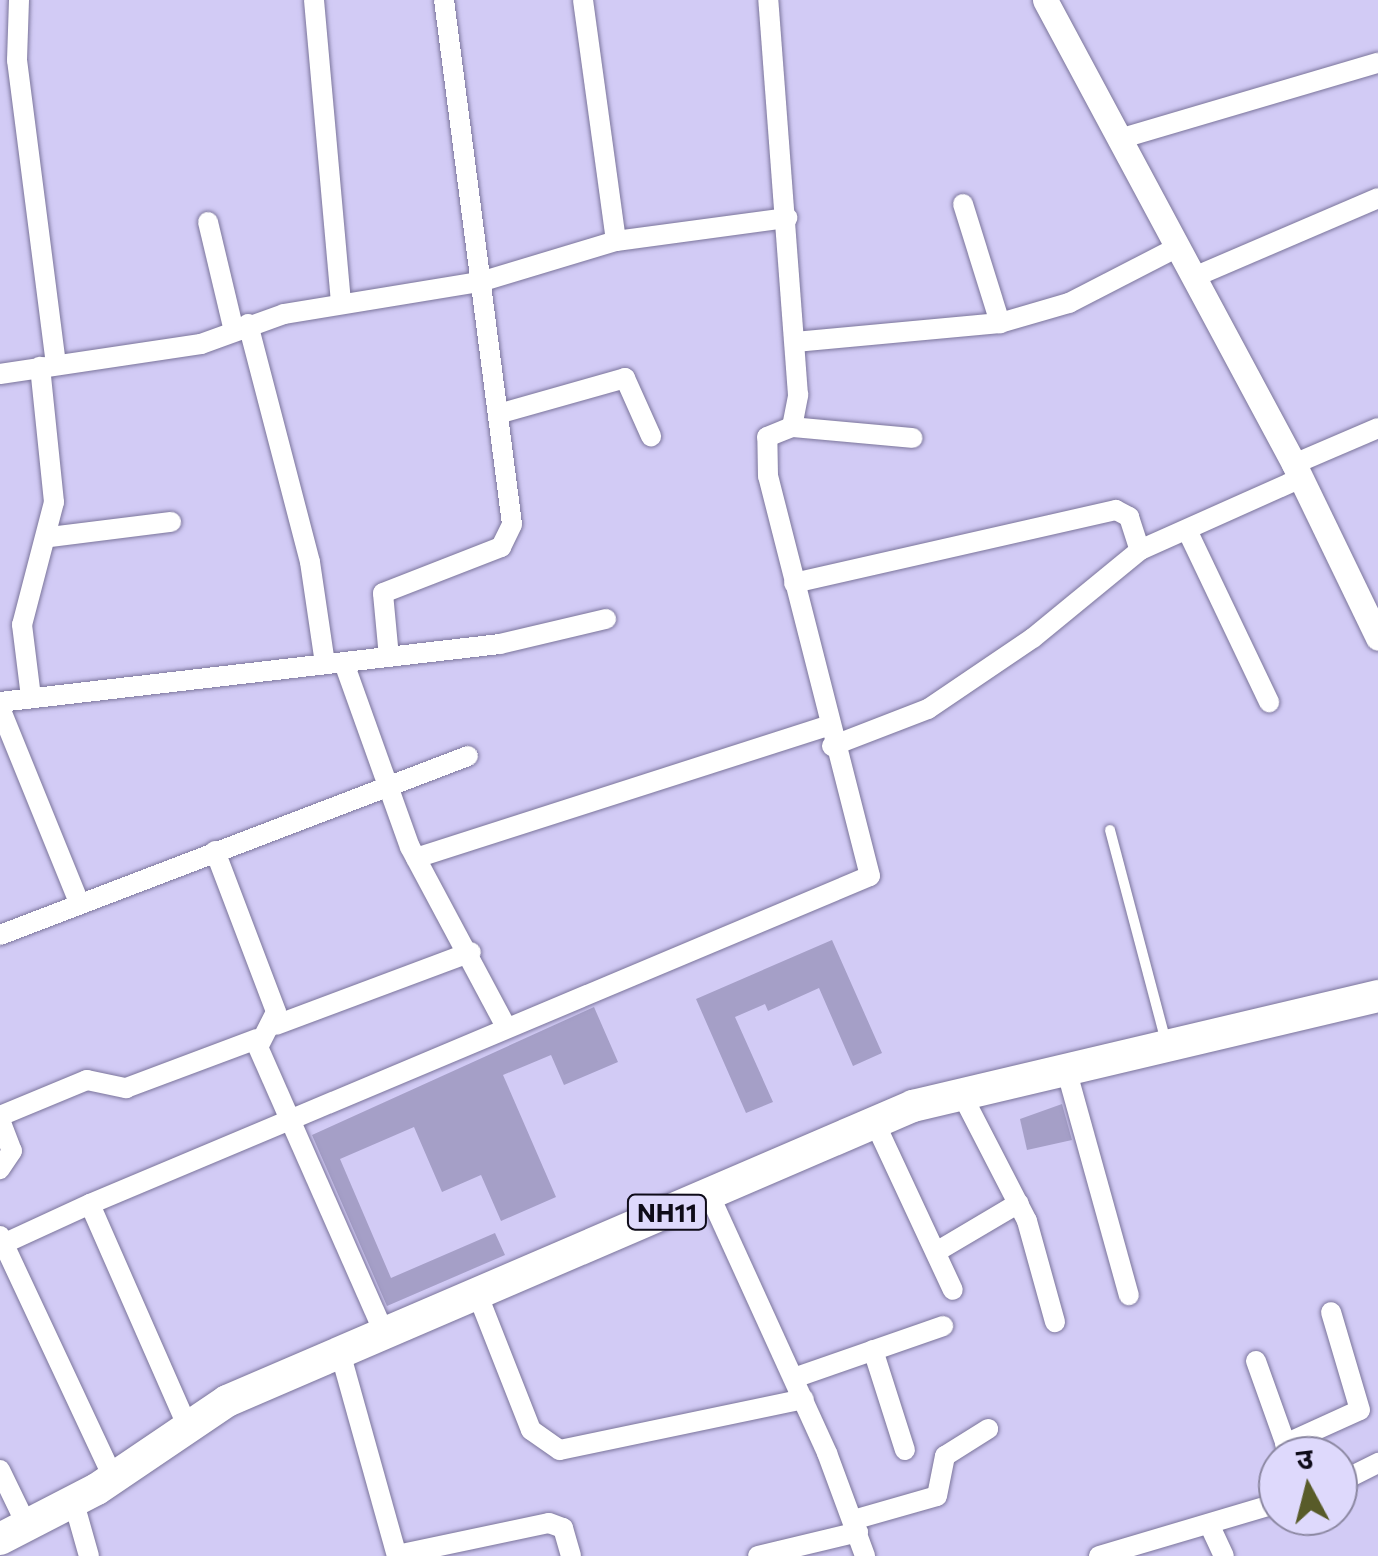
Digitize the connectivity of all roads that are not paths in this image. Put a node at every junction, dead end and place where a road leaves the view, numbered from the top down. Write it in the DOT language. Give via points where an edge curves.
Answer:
graph roads {
  1 [pos="20,0"];
  2 [pos="314,0"];
  3 [pos="444,0"];
  4 [pos="583,0"];
  5 [pos="768,0"];
  6 [pos="1044,0"];
  7 [pos="1378,63"];
  8 [pos="1119,139"];
  9 [pos="1378,198"];
  10 [pos="963,204"];
  11 [pos="787,218"];
  12 [pos="208,222"];
  13 [pos="616,241"];
  14 [pos="1178,247"];
  15 [pos="1194,278"];
  16 [pos="480,282"];
  17 [pos="341,301"];
  18 [pos="1000,323"];
  19 [pos="241,328"];
  20 [pos="795,342"];
  21 [pos="48,366"];
  22 [pos="0,374"];
  23 [pos="498,414"];
  24 [pos="792,427"];
  25 [pos="1378,428"];
  26 [pos="651,436"];
  27 [pos="913,438"];
  28 [pos="1298,471"];
  29 [pos="172,522"];
  30 [pos="1187,530"];
  31 [pos="50,536"];
  32 [pos="1140,550"];
  33 [pos="794,584"];
  34 [pos="1371,608"];
  35 [pos="606,619"];
  36 [pos="22,625"];
  37 [pos="0,626"];
  38 [pos="1378,638"];
  39 [pos="389,657"];
  40 [pos="334,664"];
  41 [pos="32,697"];
  42 [pos="1269,702"];
  43 [pos="0,705"];
  44 [pos="830,736"];
  45 [pos="468,756"];
  46 [pos="388,784"];
  47 [pos="1110,830"];
  48 [pos="216,851"];
  49 [pos="416,858"];
  50 [pos="79,903"];
  51 [pos="0,935"];
  52 [pos="471,952"];
  53 [pos="1378,996"];
  54 [pos="276,1025"];
  55 [pos="506,1028"];
  56 [pos="257,1039"];
  57 [pos="1166,1044"];
  58 [pos="1065,1065"];
  59 [pos="960,1092"];
  60 [pos="0,1118"];
  61 [pos="875,1122"];
  62 [pos="292,1124"];
  63 [pos="0,1168"];
  64 [pos="709,1194"];
  65 [pos="1019,1203"];
  66 [pos="90,1204"];
  67 [pos="1,1240"];
  68 [pos="936,1252"];
  69 [pos="953,1290"];
  70 [pos="477,1293"];
  71 [pos="1129,1295"];
  72 [pos="1331,1312"];
  73 [pos="1055,1322"];
  74 [pos="943,1326"];
  75 [pos="384,1333"];
  76 [pos="873,1350"];
  77 [pos="340,1352"];
  78 [pos="1256,1361"];
  79 [pos="794,1378"];
  80 [pos="804,1399"];
  81 [pos="186,1423"];
  82 [pos="988,1429"];
  83 [pos="1283,1436"];
  84 [pos="1313,1436"];
  85 [pos="905,1450"];
  86 [pos="0,1470"];
  87 [pos="114,1479"];
  88 [pos="74,1502"];
  89 [pos="1258,1509"];
  90 [pos="1208,1524"];
  91 [pos="856,1526"];
  92 [pos="14,1533"];
  93 [pos="88,1556"];
  94 [pos="397,1556"];
  95 [pos="572,1556"];
  96 [pos="758,1556"];
  97 [pos="865,1556"];
  98 [pos="1099,1556"];
  99 [pos="1224,1556"];
  1 -- 21 [label="street" via="16,60"];
  2 -- 17 [label="street"];
  3 -- 16 [label="street"];
  4 -- 13 [label="street"];
  5 -- 11 [label="street"];
  6 -- 8 [label="street"];
  7 -- 8 [label="street"];
  8 -- 14 [label="street"];
  9 -- 15 [label="street"];
  10 -- 18 [label="street"];
  11 -- 13 [label="street"];
  11 -- 20 [label="street"];
  12 -- 19 [label="street"];
  13 -- 16 [label="street"];
  14 -- 15 [label="street"];
  14 -- 18 [label="street" via="1069,303"];
  15 -- 28 [label="street"];
  16 -- 17 [label="street"];
  16 -- 23 [label="street"];
  17 -- 19 [label="street"];
  18 -- 20 [label="street"];
  19 -- 21 [label="street" via="201,344"];
  19 -- 40 [label="street"];
  20 -- 24 [label="street"];
  21 -- 22 [label="street"];
  21 -- 31 [label="street"];
  23 -- 26 [label="street" via="625,378"];
  23 -- 39 [label="street" via="508,542 384,593"];
  24 -- 27 [label="street"];
  24 -- 33 [label="street" via="773,431 765,447"];
  25 -- 28 [label="street"];
  28 -- 30 [label="street"];
  28 -- 34 [label="street"];
  29 -- 31 [label="street"];
  30 -- 32 [label="street"];
  30 -- 42 [label="street"];
  31 -- 36 [label="street"];
  32 -- 33 [label="street" via="1129,517 1116,510"];
  32 -- 44 [label="street" via="1033,638 928,709"];
  33 -- 44 [label="street"];
  34 -- 38 [label="street"];
  35 -- 39 [label="street" via="500,644"];
  36 -- 37 [label="street"];
  36 -- 41 [label="street"];
  39 -- 40 [label="street"];
  40 -- 41 [label="street"];
  40 -- 46 [label="street"];
  41 -- 43 [label="street"];
  43 -- 50 [label="street"];
  44 -- 49 [label="street"];
  44 -- 55 [label="street" via="870,876"];
  45 -- 46 [label="street"];
  46 -- 48 [label="street"];
  46 -- 49 [label="street"];
  47 -- 57 [label="lane"];
  48 -- 50 [label="street"];
  48 -- 54 [label="street"];
  49 -- 52 [label="street"];
  50 -- 51 [label="street"];
  52 -- 54 [label="street"];
  52 -- 55 [label="street"];
  53 -- 57 [label="highway, NH11"];
  54 -- 56 [label="street"];
  55 -- 62 [label="street"];
  56 -- 60 [label="street" via="126,1088 86,1080"];
  56 -- 62 [label="street"];
  57 -- 58 [label="highway, NH11"];
  58 -- 59 [label="highway, NH11"];
  58 -- 71 [label="street"];
  59 -- 61 [label="highway, NH11"];
  59 -- 65 [label="street"];
  60 -- 63 [label="street" via="12,1150"];
  61 -- 64 [label="highway, NH11"];
  61 -- 68 [label="street"];
  62 -- 66 [label="street"];
  62 -- 75 [label="street"];
  64 -- 70 [label="highway, NH11"];
  64 -- 79 [label="street"];
  65 -- 68 [label="street"];
  65 -- 73 [label="street"];
  66 -- 67 [label="street"];
  66 -- 81 [label="street"];
  67 -- 87 [label="street"];
  68 -- 69 [label="street"];
  70 -- 75 [label="highway, NH11"];
  70 -- 80 [label="street" via="531,1430 560,1450"];
  72 -- 84 [label="street" via="1360,1410"];
  74 -- 76 [label="street"];
  75 -- 77 [label="highway, NH11"];
  76 -- 79 [label="street"];
  76 -- 85 [label="street"];
  77 -- 81 [label="highway, NH11"];
  77 -- 94 [label="street"];
  78 -- 83 [label="street"];
  79 -- 80 [label="street"];
  80 -- 91 [label="street"];
  81 -- 87 [label="highway, NH11"];
  82 -- 91 [label="street" via="946,1456 937,1496"];
  86 -- 92 [label="street"];
  87 -- 88 [label="highway, NH11"];
  88 -- 92 [label="highway, NH11"];
  88 -- 93 [label="street"];
  89 -- 90 [label="street"];
  90 -- 98 [label="street"];
  90 -- 99 [label="street"];
  91 -- 96 [label="street"];
  91 -- 97 [label="street"];
  94 -- 95 [label="street" via="549,1523 564,1528"];
}
